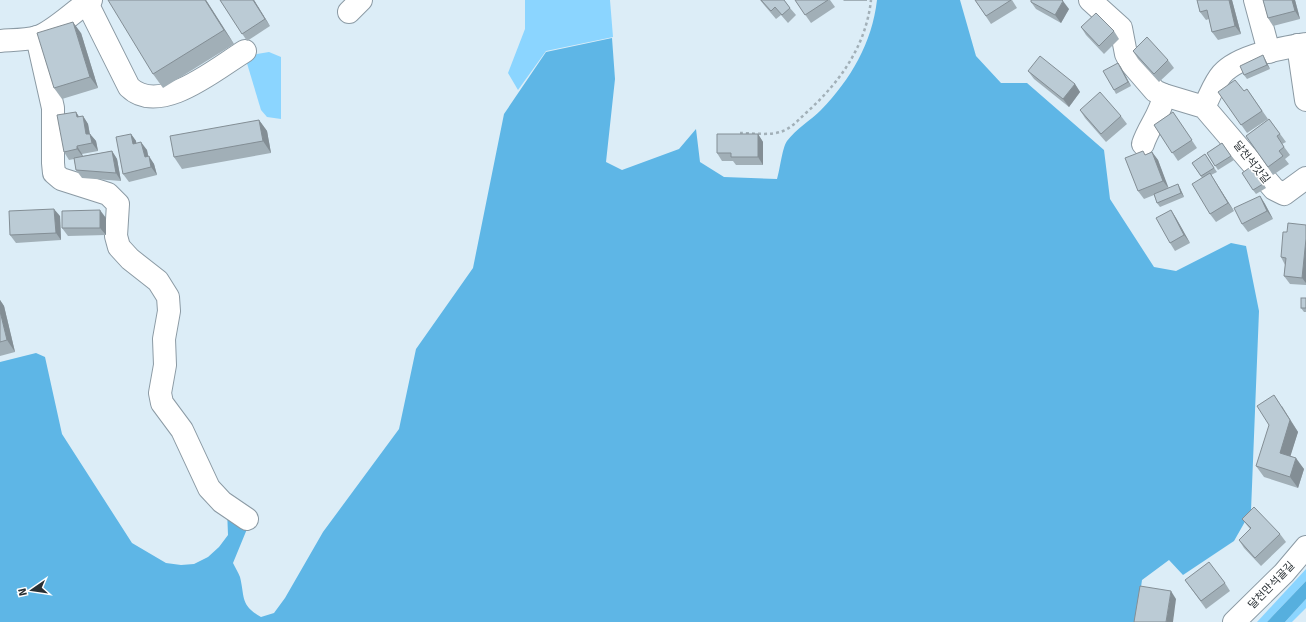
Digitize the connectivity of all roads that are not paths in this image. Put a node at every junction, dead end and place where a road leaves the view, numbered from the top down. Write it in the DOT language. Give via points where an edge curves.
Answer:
graph roads {
  1 [pos="1090,0"];
  2 [pos="1255,0"];
  3 [pos="89,1"];
  4 [pos="37,37"];
  5 [pos="0,41"];
  6 [pos="1302,45"];
  7 [pos="245,51"];
  8 [pos="1269,52"];
  9 [pos="1164,95"];
  10 [pos="1306,100"];
  11 [pos="1204,107"];
  12 [pos="1143,144"];
  13 [pos="1306,178"];
  14 [pos="247,519"];
  15 [pos="1306,547"];
  16 [pos="1234,622"];
  1 -- 9 [label="street" via="1121,28 1130,62 1155,91"];
  2 -- 8 [label="street"];
  3 -- 4 [label="street" via="50,32"];
  3 -- 7 [label="street" via="128,87 141,95 163,96 181,91"];
  4 -- 5 [label="street"];
  4 -- 14 [label="street" via="53,108 54,174 60,179 108,194 118,204 116,236 119,247 130,259 153,275 168,297 169,311 164,339 165,365 160,392 162,403 182,430 209,488 222,502"];
  6 -- 8 [label="street"];
  6 -- 10 [label="street"];
  8 -- 11 [label="street" via="1229,68 1216,82"];
  9 -- 11 [label="street"];
  9 -- 12 [label="street" via="1159,114 1147,132"];
  11 -- 13 [label="street, 달천석갓길" via="1274,189 1284,194"];
  15 -- 16 [label="street, 달천만석골길" via="1284,573"];
}
